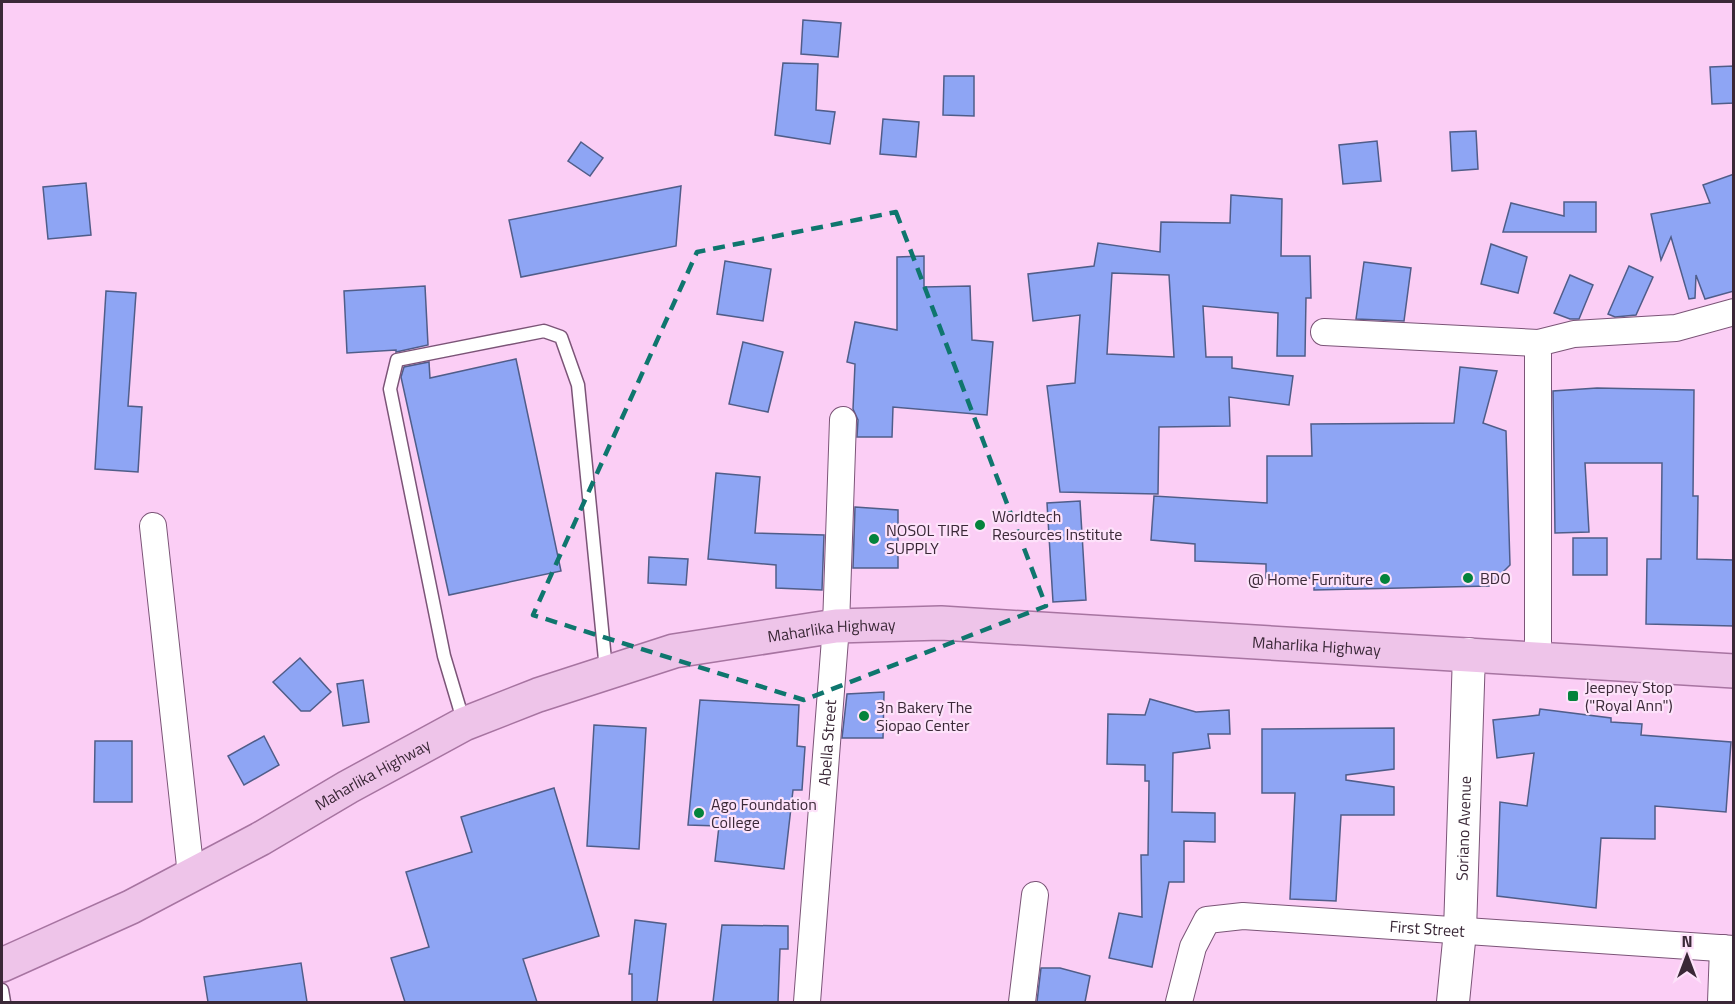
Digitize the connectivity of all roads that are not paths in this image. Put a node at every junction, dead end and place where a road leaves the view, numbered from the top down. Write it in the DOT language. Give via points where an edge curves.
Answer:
graph roads {
  1 [pos="1734,312"];
  2 [pos="1324,332"];
  3 [pos="1538,343"];
  4 [pos="843,420"];
  5 [pos="153,526"];
  6 [pos="836,626"];
  7 [pos="1469,654"];
  8 [pos="1538,660"];
  9 [pos="1734,671"];
  10 [pos="606,672"];
  11 [pos="464,724"];
  12 [pos="192,875"];
  13 [pos="1035,895"];
  14 [pos="1460,931"];
  15 [pos="1728,949"];
  16 [pos="2,965"];
  17 [pos="2,990"];
  18 [pos="4,1002"];
  19 [pos="807,1002"];
  20 [pos="1022,1002"];
  21 [pos="1179,1002"];
  22 [pos="1453,1002"];
  23 [pos="1721,1002"];
  1 -- 3 [label="street" via="1676,328 1574,334"];
  2 -- 3 [label="street"];
  3 -- 8 [label="street"];
  4 -- 6 [label="street, Abella Street"];
  5 -- 12 [label="street"];
  6 -- 7 [label="main road, Maharlika Highway" via="952,624"];
  6 -- 10 [label="main road, Maharlika Highway" via="674,651"];
  6 -- 19 [label="street, Abella Street"];
  7 -- 8 [label="main road, Maharlika Highway"];
  7 -- 14 [label="street, Soriano Avenue"];
  8 -- 9 [label="main road, Maharlika Highway"];
  10 -- 11 [label="main road, Maharlika Highway"];
  10 -- 11 [label="lane" via="578,385 561,337 544,331 397,360 390,389 444,656"];
  11 -- 12 [label="main road, Maharlika Highway"];
  12 -- 16 [label="main road, Maharlika Highway"];
  13 -- 20 [label="street"];
  14 -- 15 [label="street, First Street"];
  14 -- 21 [label="street, First Street" via="1243,916 1207,920 1193,947"];
  14 -- 22 [label="street, Soriano Avenue"];
  15 -- 23 [label="street"];
  17 -- 18 [label="lane"];
}
